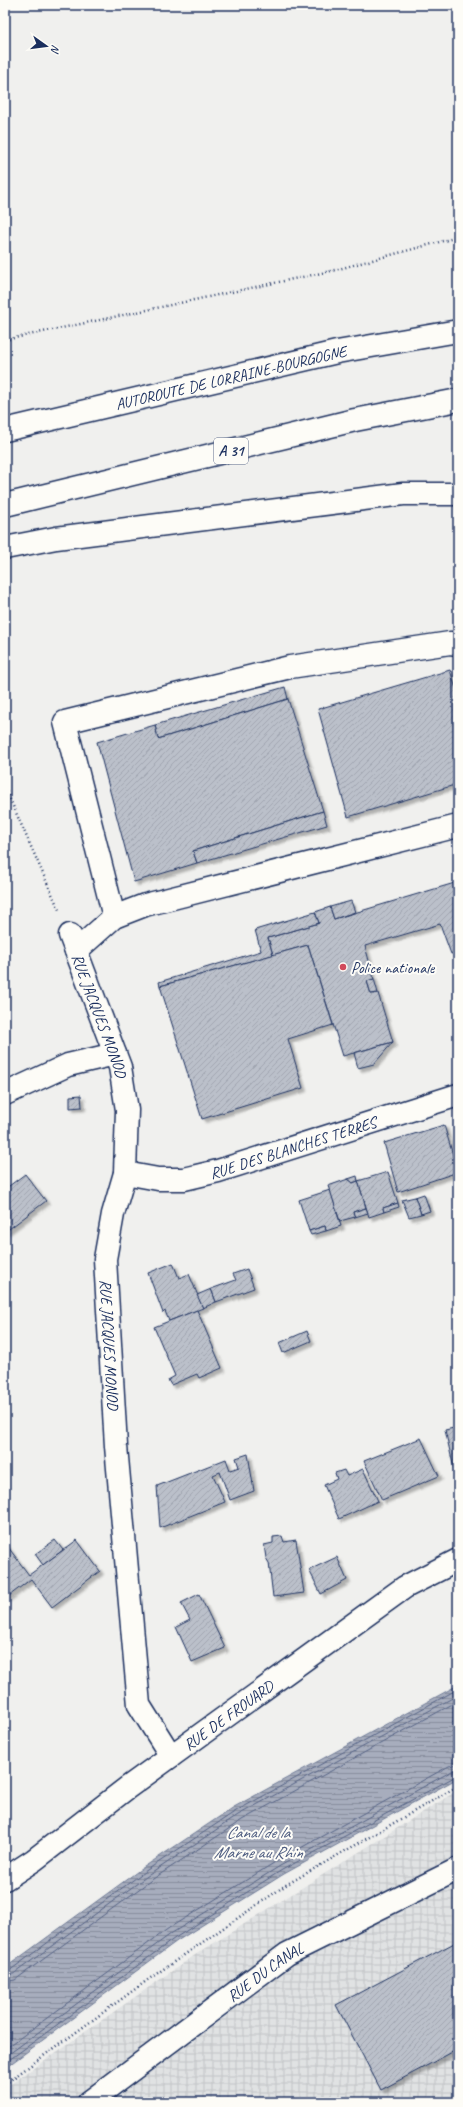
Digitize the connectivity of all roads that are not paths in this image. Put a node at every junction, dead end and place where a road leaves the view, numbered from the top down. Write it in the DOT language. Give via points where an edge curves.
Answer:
graph roads {
  1 [pos="458,317"];
  2 [pos="458,331"];
  3 [pos="337,352"];
  4 [pos="458,400"];
  5 [pos="5,430"];
  6 [pos="458,494"];
  7 [pos="5,505"];
  8 [pos="5,548"];
  9 [pos="458,644"];
  10 [pos="458,826"];
  11 [pos="114,917"];
  12 [pos="115,1054"];
  13 [pos="5,1094"];
  14 [pos="458,1096"];
  15 [pos="125,1174"];
  16 [pos="458,1560"];
  17 [pos="170,1756"];
  18 [pos="458,1869"];
  19 [pos="5,1879"];
  20 [pos="89,2102"];
  1 -- 3 [label="main road"];
  2 -- 3 [label="main road, AUTOROUTE DE LORRAINE-BOURGOGNE"];
  3 -- 5 [label="main road, AUTOROUTE DE LORRAINE-BOURGOGNE"];
  4 -- 7 [label="main road, A 31" via="355,420"];
  6 -- 8 [label="main road" via="403,494 56,538"];
  9 -- 11 [label="main road" via="450,643 290,667 65,722"];
  10 -- 11 [label="main road" via="145,905"];
  11 -- 12 [label="main road, RUE JACQUES MONOD" via="73,943"];
  12 -- 13 [label="main road" via="68,1065"];
  12 -- 15 [label="main road, RUE JACQUES MONOD" via="120,1067 127,1110"];
  14 -- 15 [label="main road, RUE DES BLANCHES TERRES" via="218,1171 184,1179 158,1179"];
  15 -- 17 [label="main road, RUE JACQUES MONOD" via="113,1214 105,1260 116,1446 139,1705"];
  16 -- 17 [label="main road, RUE DE FROUARD" via="405,1587"];
  17 -- 19 [label="main road, RUE DE FROUARD" via="34,1860"];
  18 -- 20 [label="main road, RUE DU CANAL" via="288,1954"];
}
